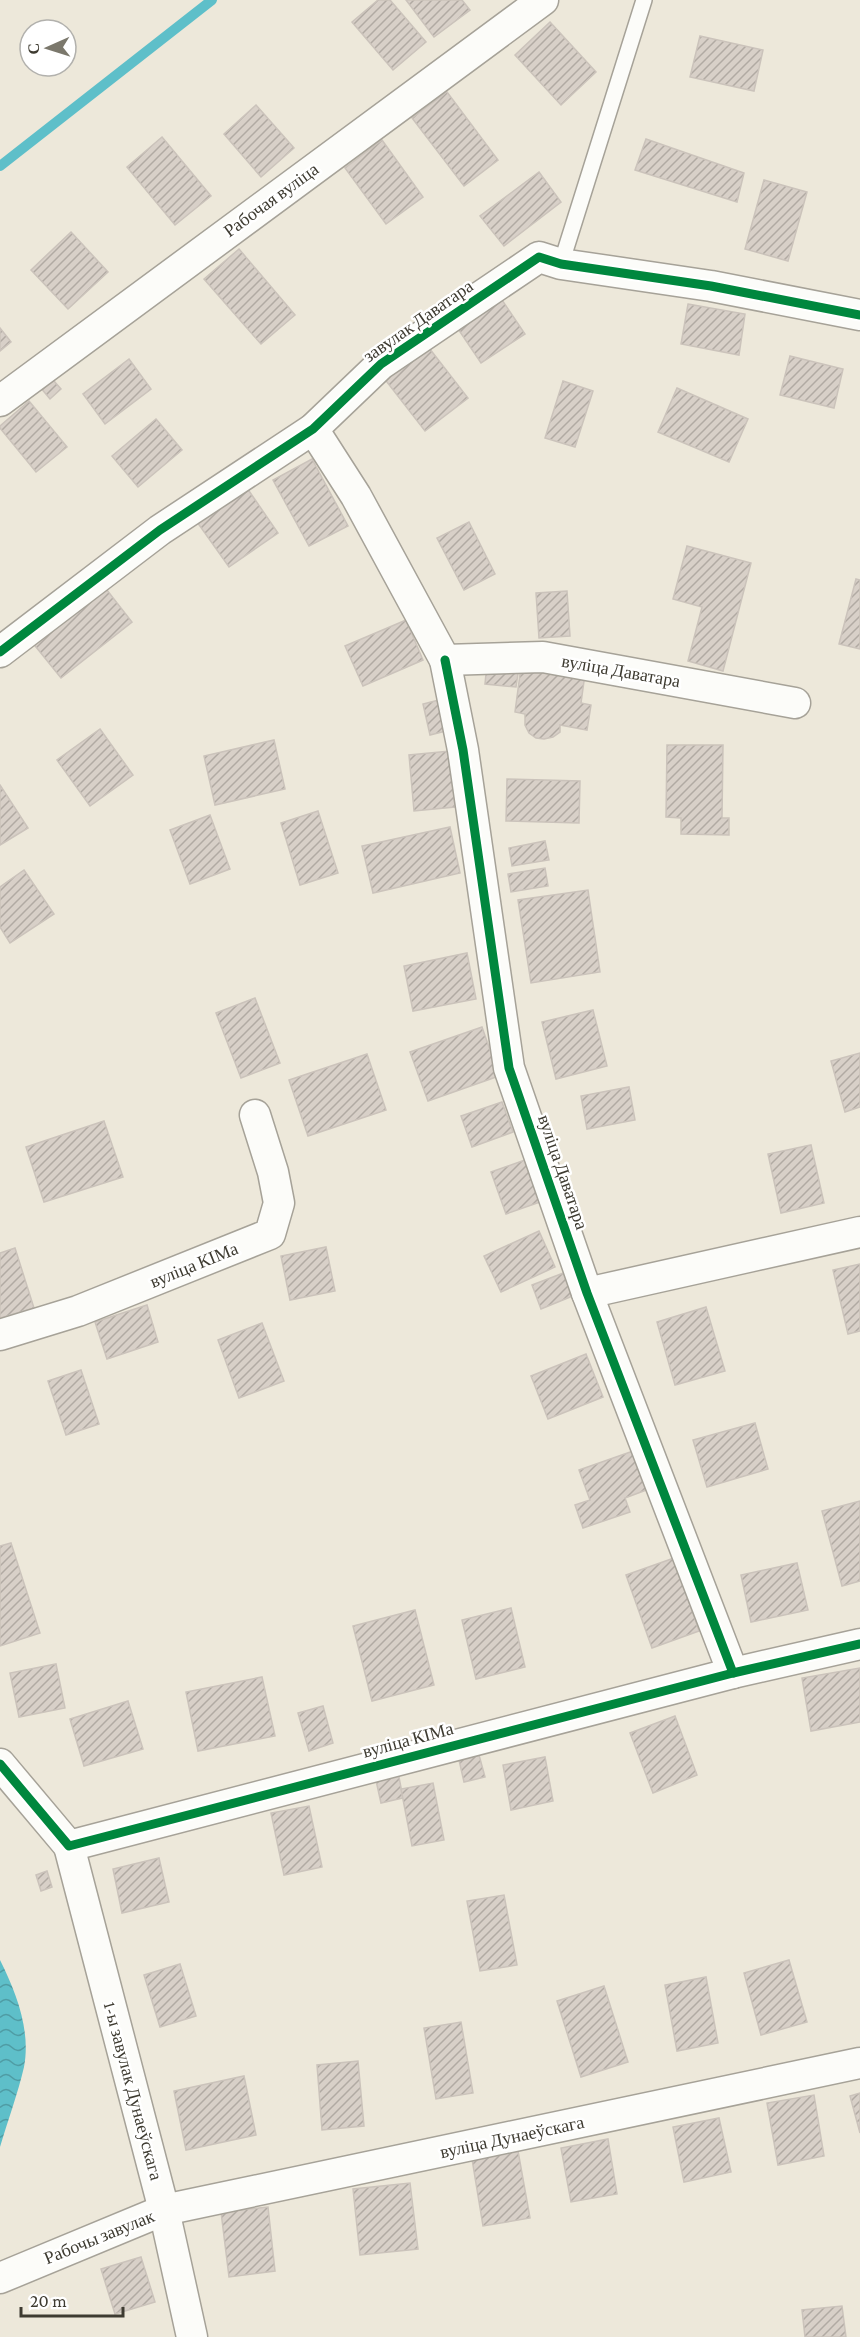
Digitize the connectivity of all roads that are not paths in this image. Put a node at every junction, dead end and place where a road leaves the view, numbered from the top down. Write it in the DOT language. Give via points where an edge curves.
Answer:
graph roads {
  1 [pos="543,0"];
  2 [pos="644,0"];
  3 [pos="561,264"];
  4 [pos="860,315"];
  5 [pos="0,401"];
  6 [pos="313,429"];
  7 [pos="0,652"];
  8 [pos="445,660"];
  9 [pos="795,702"];
  10 [pos="255,1115"];
  11 [pos="860,1233"];
  12 [pos="587,1293"];
  13 [pos="0,1335"];
  14 [pos="860,1644"];
  15 [pos="733,1673"];
  16 [pos="0,1764"];
  17 [pos="69,1846"];
  18 [pos="860,2063"];
  19 [pos="164,2210"];
  20 [pos="0,2278"];
  21 [pos="192,2337"];
  1 -- 5 [label="street, Рабочая вуліца"];
  2 -- 3 [label="lane"];
  3 -- 4 [label="street, завулак Даватара" via="711,286"];
  3 -- 6 [label="street, завулак Даватара" via="539,257 381,364"];
  6 -- 7 [label="street, завулак Даватара" via="160,530"];
  6 -- 8 [label="street, вуліца Даватара" via="356,496"];
  8 -- 9 [label="street, вуліца Даватара" via="543,657"];
  8 -- 12 [label="street, вуліца Даватара" via="509,1068"];
  10 -- 13 [label="street, вуліца КІМа" via="279,1203 270,1234 78,1311"];
  11 -- 12 [label="street"];
  12 -- 15 [label="street, вуліца Даватара"];
  14 -- 15 [label="street, вуліца КІМа"];
  15 -- 17 [label="street, вуліца КІМа"];
  16 -- 17 [label="street"];
  17 -- 19 [label="street, 1-ы завулак Дунаеўскага"];
  18 -- 19 [label="street, вуліца Дунаеўскага"];
  19 -- 20 [label="street, Рабочы завулак"];
  19 -- 21 [label="street, 1-ы завулак Дунаеўскага"];
}
